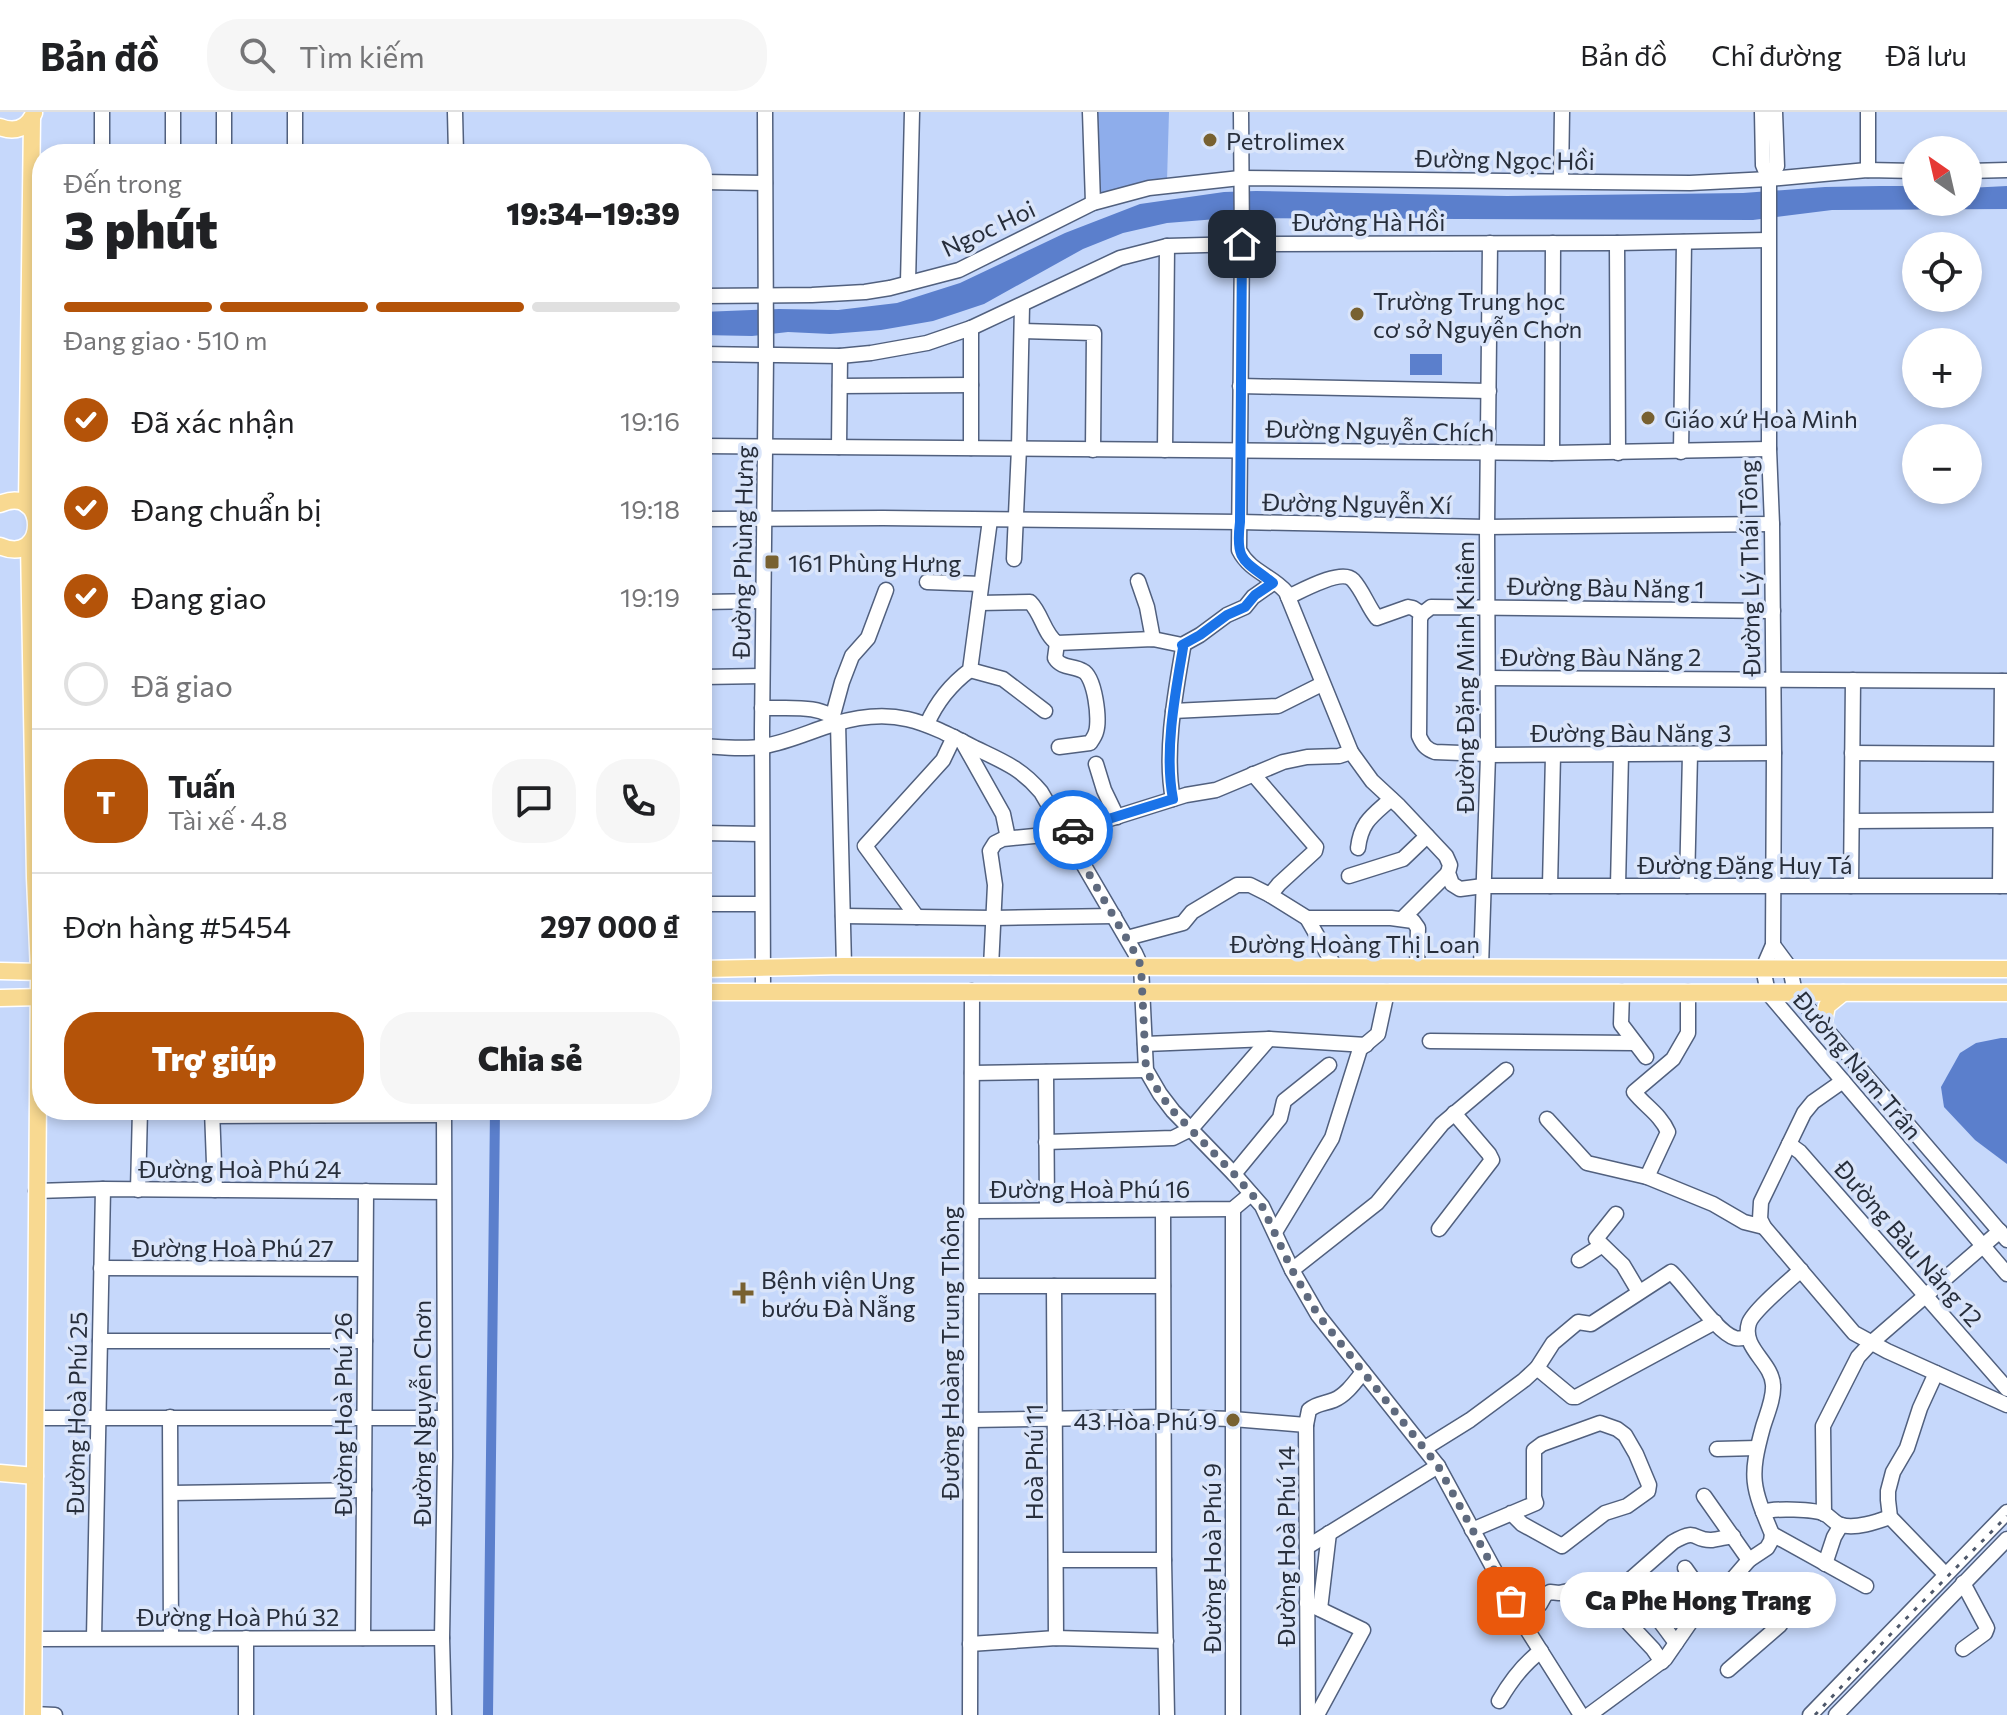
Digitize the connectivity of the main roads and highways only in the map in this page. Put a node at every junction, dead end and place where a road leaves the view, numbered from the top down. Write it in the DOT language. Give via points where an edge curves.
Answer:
graph roads {
  1 [pos="33,115"];
  2 [pos="0,127"];
  3 [pos="33,144"];
  4 [pos="32,409"];
  5 [pos="0,504"];
  6 [pos="27,505"];
  7 [pos="32,511"];
  8 [pos="32,540"];
  9 [pos="29,544"];
  10 [pos="0,546"];
  11 [pos="32,711"];
  12 [pos="712,969"];
  13 [pos="2007,969"];
  14 [pos="0,971"];
  15 [pos="32,972"];
  16 [pos="712,992"];
  17 [pos="1843,993"];
  18 [pos="2007,993"];
  19 [pos="32,997"];
  20 [pos="0,998"];
  21 [pos="1823,1026"];
  22 [pos="38,1120"];
  23 [pos="0,1473"];
  24 [pos="35,1476"];
  25 [pos="33,1715"];
  1 -- 2 [label="main road" via="18,129"];
  1 -- 3 [label="main road"];
  4 -- 6 [label="main road"];
  5 -- 6 [label="main road"];
  6 -- 7 [label="main road"];
  8 -- 9 [label="main road"];
  9 -- 10 [label="main road" via="16,550"];
  9 -- 11 [label="main road"];
  12 -- 13 [label="main road, Đường Hoàng Thị Loan"];
  14 -- 15 [label="main road"];
  16 -- 17 [label="main road, Đường Hoàng Thị Loan"];
  17 -- 18 [label="main road, Đường Hoàng Thị Loan"];
  17 -- 21 [label="main road" via="1827,1006"];
  19 -- 20 [label="main road"];
  22 -- 24 [label="main road"];
  23 -- 24 [label="main road"];
  24 -- 25 [label="main road"];
}
